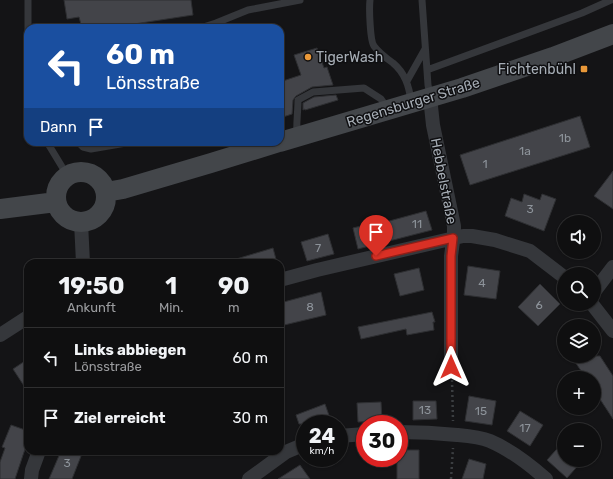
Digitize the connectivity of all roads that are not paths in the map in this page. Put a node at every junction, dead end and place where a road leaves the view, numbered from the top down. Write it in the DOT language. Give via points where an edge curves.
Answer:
graph roads {
  1 [pos="28,0"];
  2 [pos="300,0"];
  3 [pos="370,0"];
  4 [pos="422,0"];
  5 [pos="611,0"];
  6 [pos="594,3"];
  7 [pos="28,24"];
  8 [pos="219,24"];
  9 [pos="613,34"];
  10 [pos="425,49"];
  11 [pos="427,70"];
  12 [pos="407,81"];
  13 [pos="421,100"];
  14 [pos="389,110"];
  15 [pos="285,140"];
  16 [pos="49,146"];
  17 [pos="82,146"];
  18 [pos="109,146"];
  19 [pos="266,146"];
  20 [pos="67,175"];
  21 [pos="106,192"];
  22 [pos="56,202"];
  23 [pos="0,209"];
  24 [pos="81,222"];
  25 [pos="453,238"];
  26 [pos="83,259"];
  27 [pos="613,267"];
  28 [pos="557,271"];
  29 [pos="284,279"];
  30 [pos="601,283"];
  31 [pos="597,311"];
  32 [pos="24,320"];
  33 [pos="613,331"];
  34 [pos="0,335"];
  35 [pos="451,367"];
  36 [pos="408,432"];
  37 [pos="296,448"];
  38 [pos="284,453"];
  39 [pos="38,455"];
  40 [pos="282,455"];
  41 [pos="31,479"];
  42 [pos="249,479"];
  43 [pos="546,479"];
  1 -- 7 [label="lane"];
  2 -- 8 [label="lane" via="248,10"];
  3 -- 12 [label="lane" via="373,45 399,68"];
  4 -- 10 [label="lane"];
  5 -- 6 [label="lane"];
  6 -- 11 [label="lane" via="582,13"];
  9 -- 13 [label="main road, Regensburger Straße" via="547,59"];
  10 -- 11 [label="lane"];
  10 -- 12 [label="lane"];
  11 -- 13 [label="lane" via="428,85"];
  12 -- 13 [label="lane"];
  13 -- 14 [label="main road, Regensburger Straße"];
  13 -- 25 [label="street, Hebbelstraße" via="433,125 454,226"];
  14 -- 15 [label="main road, Regensburger Straße"];
  14 -- 15 [label="lane" via="380,99 364,88 313,92 298,100 296,123"];
  16 -- 20 [label="lane"];
  17 -- 18 [label="lane" via="91,149"];
  19 -- 21 [label="main road, Regensburger Straße" via="138,185"];
  20 -- 21 [label="main road" via="84,171 92,174 103,184"];
  20 -- 22 [label="main road" via="58,186"];
  21 -- 24 [label="main road" via="101,213 95,218"];
  22 -- 23 [label="main road"];
  22 -- 24 [label="main road" via="65,217"];
  24 -- 26 [label="street"];
  25 -- 28 [label="street, Hebbelstraße" via="472,236 530,250"];
  25 -- 29 [label="street"];
  25 -- 35 [label="street"];
  27 -- 30 [label="street"];
  31 -- 33 [label="street"];
  32 -- 34 [label="street"];
  36 -- 43 [label="street" via="471,436 489,441 512,452"];
  37 -- 38 [label="street"];
  39 -- 41 [label="street"];
  40 -- 42 [label="street"];
}
